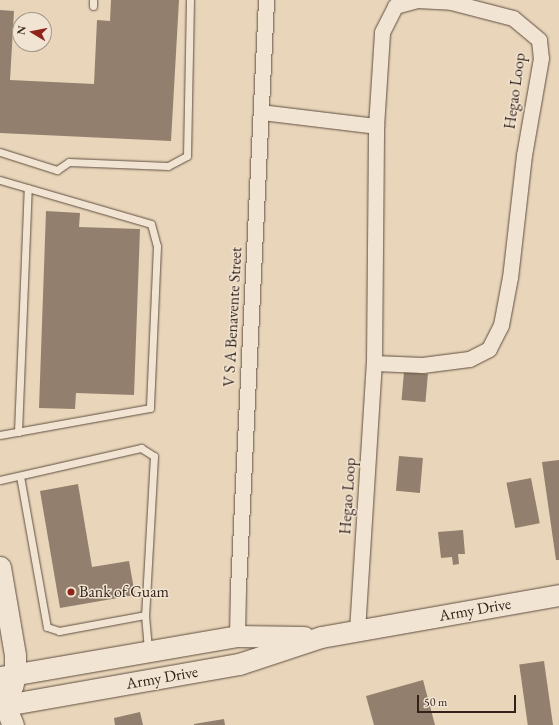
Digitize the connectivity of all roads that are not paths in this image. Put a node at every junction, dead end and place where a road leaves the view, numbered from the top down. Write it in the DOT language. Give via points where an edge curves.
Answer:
graph roads {
  1 [pos="190,0"];
  2 [pos="266,0"];
  3 [pos="452,1"];
  4 [pos="261,112"];
  5 [pos="376,126"];
  6 [pos="0,152"];
  7 [pos="0,180"];
  8 [pos="28,188"];
  9 [pos="374,363"];
  10 [pos="18,432"];
  11 [pos="0,435"];
  12 [pos="20,476"];
  13 [pos="0,480"];
  14 [pos="0,567"];
  15 [pos="559,595"];
  16 [pos="145,615"];
  17 [pos="357,631"];
  18 [pos="237,636"];
  19 [pos="321,637"];
  20 [pos="148,652"];
  21 [pos="8,676"];
  22 [pos="2,701"];
  23 [pos="13,725"];
  1 -- 6 [label="lane" via="187,156 168,166 69,162 57,170"];
  2 -- 4 [label="street, V S A Benavente Street"];
  3 -- 5 [label="street, Hegao Loop" via="417,0 395,6 382,32"];
  3 -- 9 [label="street, Hegao Loop" via="513,18 539,40 541,58 524,155 510,277 501,325 489,349 469,358 422,365"];
  4 -- 5 [label="street"];
  4 -- 18 [label="street, V S A Benavente Street"];
  5 -- 9 [label="street, Hegao Loop"];
  7 -- 8 [label="lane"];
  8 -- 10 [label="lane"];
  8 -- 10 [label="lane" via="150,224 157,246 150,408"];
  9 -- 17 [label="street, Hegao Loop"];
  10 -- 11 [label="lane"];
  12 -- 13 [label="lane"];
  12 -- 16 [label="lane" via="47,627 59,631"];
  12 -- 16 [label="lane" via="141,448 154,456"];
  14 -- 21 [label="main road" via="15,655"];
  15 -- 17 [label="main road, Army Drive"];
  16 -- 20 [label="lane"];
  17 -- 19 [label="main road, Army Drive"];
  18 -- 19 [label="main road, Army Drive"];
  18 -- 20 [label="main road, Army Drive"];
  19 -- 22 [label="main road, Army Drive" via="238,664"];
  20 -- 21 [label="main road, Army Drive"];
  21 -- 22 [label="main road"];
  22 -- 23 [label="main road"];
}
